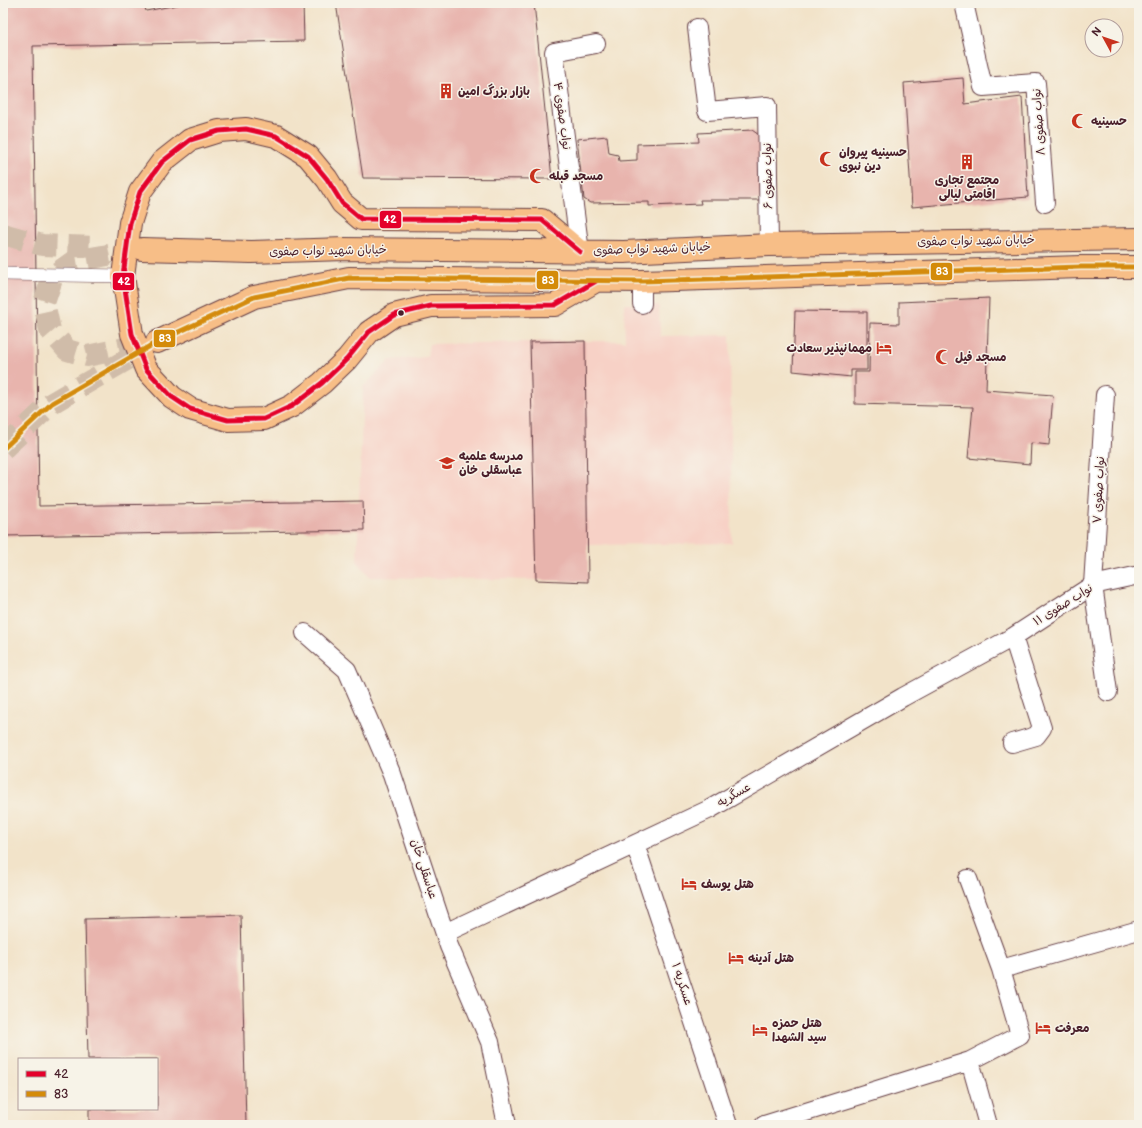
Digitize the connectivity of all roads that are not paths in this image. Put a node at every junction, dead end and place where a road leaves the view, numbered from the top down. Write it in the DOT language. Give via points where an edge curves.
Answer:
graph roads {
  1 [pos="964,3"];
  2 [pos="696,28"];
  3 [pos="596,44"];
  4 [pos="1045,203"];
  5 [pos="1139,239"];
  6 [pos="769,245"];
  7 [pos="142,249"];
  8 [pos="580,252"];
  9 [pos="1139,267"];
  10 [pos="3,274"];
  11 [pos="123,276"];
  12 [pos="596,281"];
  13 [pos="642,281"];
  14 [pos="642,304"];
  15 [pos="157,342"];
  16 [pos="1105,395"];
  17 [pos="1139,575"];
  18 [pos="1093,585"];
  19 [pos="305,633"];
  20 [pos="1013,637"];
  21 [pos="1108,692"];
  22 [pos="1012,743"];
  23 [pos="635,844"];
  24 [pos="968,879"];
  25 [pos="1139,930"];
  26 [pos="445,933"];
  27 [pos="1001,969"];
  28 [pos="970,1061"];
  29 [pos="507,1125"];
  30 [pos="728,1125"];
  31 [pos="764,1125"];
  32 [pos="988,1125"];
  1 -- 4 [label="street, نواب صفوی ۸" via="983,87 1036,82"];
  2 -- 6 [label="street, نواب صفوی ۶" via="707,111 767,106"];
  3 -- 8 [label="street, نواب صفوی ۴" via="554,52"];
  5 -- 6 [label="main road, خیابان شهید نواب صفوی"];
  6 -- 8 [label="main road, خیابان شهید نواب صفوی"];
  7 -- 8 [label="main road, خیابان شهید نواب صفوی" via="252,252 345,249"];
  8 -- 11 [label="main road" via="542,220 361,219 342,203 308,156 276,136 246,129 219,131 190,140 162,162 140,192 130,222"];
  9 -- 13 [label="main road"];
  10 -- 11 [label="street"];
  11 -- 12 [label="main road" via="132,334 146,369 172,397 190,409 228,420 264,419 292,406 322,383 347,359 369,332 394,315 431,306 555,305"];
  12 -- 13 [label="main road"];
  12 -- 15 [label="main road" via="349,278 254,297"];
  13 -- 14 [label="street"];
  16 -- 18 [label="street, نواب صفوی ۷"];
  17 -- 18 [label="street, نواب صفوی ۱۱"];
  18 -- 20 [label="street, نواب صفوی ۱۱"];
  18 -- 21 [label="street, نواب صفوی ۷"];
  19 -- 26 [label="street, عباسقلی خان" via="347,670 392,774"];
  20 -- 22 [label="street" via="1042,728 1036,736"];
  20 -- 23 [label="street, عسگریه" via="903,697 710,809"];
  23 -- 26 [label="street, عسگریه"];
  23 -- 30 [label="street, عسکریه ۱"];
  24 -- 27 [label="street"];
  25 -- 27 [label="street"];
  26 -- 29 [label="street, عباسقلی خان" via="490,1042"];
  27 -- 28 [label="street" via="1020,1035"];
  28 -- 31 [label="street"];
  28 -- 32 [label="street"];
}
